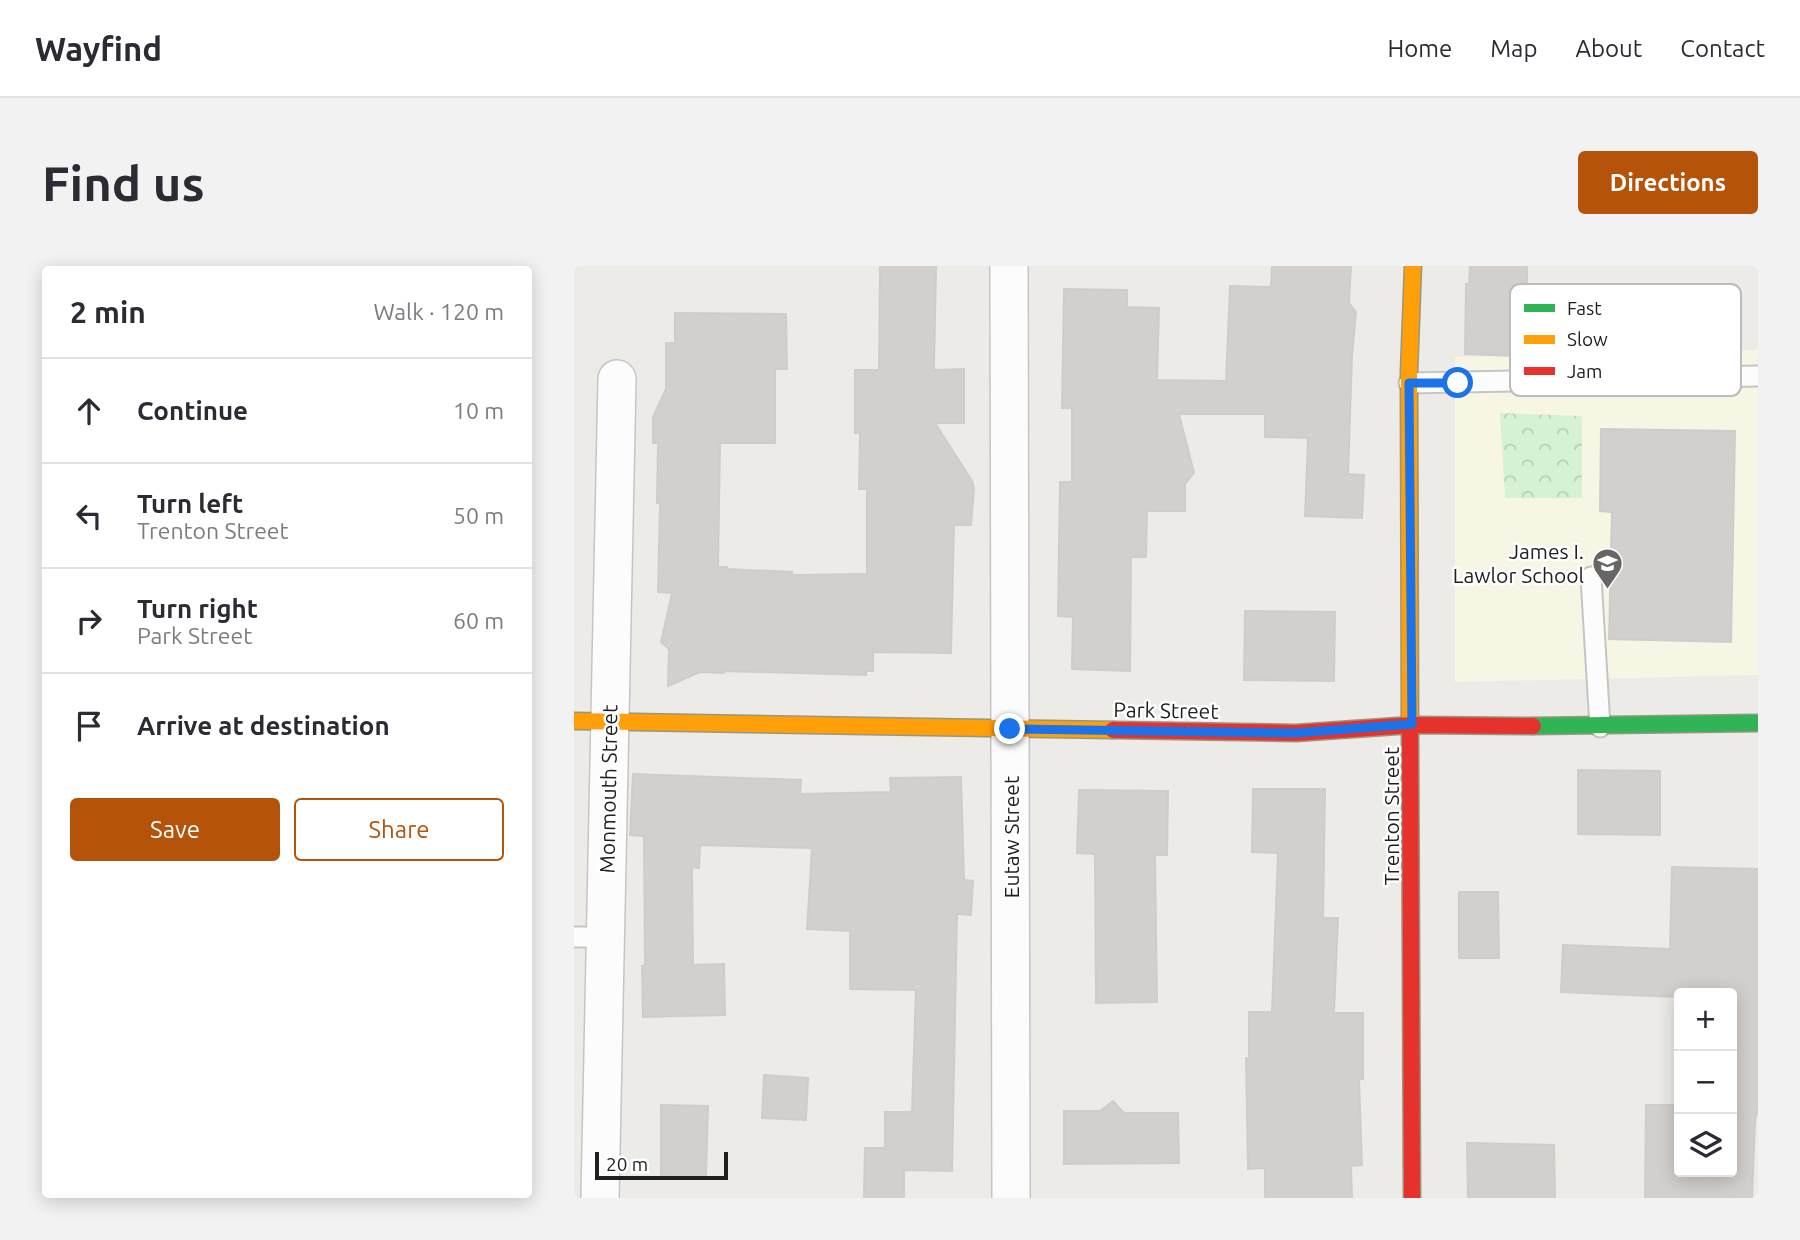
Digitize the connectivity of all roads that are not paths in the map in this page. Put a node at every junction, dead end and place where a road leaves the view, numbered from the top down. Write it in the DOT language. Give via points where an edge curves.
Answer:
graph roads {
  1 [pos="1009,266"];
  2 [pos="1413,266"];
  3 [pos="617,379"];
  4 [pos="1510,381"];
  5 [pos="1409,383"];
  6 [pos="1591,577"];
  7 [pos="592,721"];
  8 [pos="1758,723"];
  9 [pos="1412,724"];
  10 [pos="1600,727"];
  11 [pos="1010,729"];
  12 [pos="589,937"];
  13 [pos="588,1112"];
  14 [pos="600,1198"];
  15 [pos="1011,1198"];
  16 [pos="1412,1198"];
  1 -- 11 [label="street, Eutaw Street"];
  2 -- 5 [label="main road, Trenton Street"];
  3 -- 7 [label="street, Monmouth Street"];
  4 -- 5 [label="lane"];
  5 -- 9 [label="main road, Trenton Street"];
  6 -- 10 [label="lane"];
  7 -- 11 [label="main road, Park Street"];
  7 -- 12 [label="street, Monmouth Street"];
  8 -- 10 [label="main road, Park Street"];
  9 -- 10 [label="main road, Park Street"];
  9 -- 11 [label="main road, Park Street" via="1296,733"];
  9 -- 16 [label="main road, Trenton Street"];
  11 -- 15 [label="street, Eutaw Street"];
  12 -- 13 [label="street, Monmouth Street"];
  13 -- 14 [label="street, Monmouth Street"];
}
